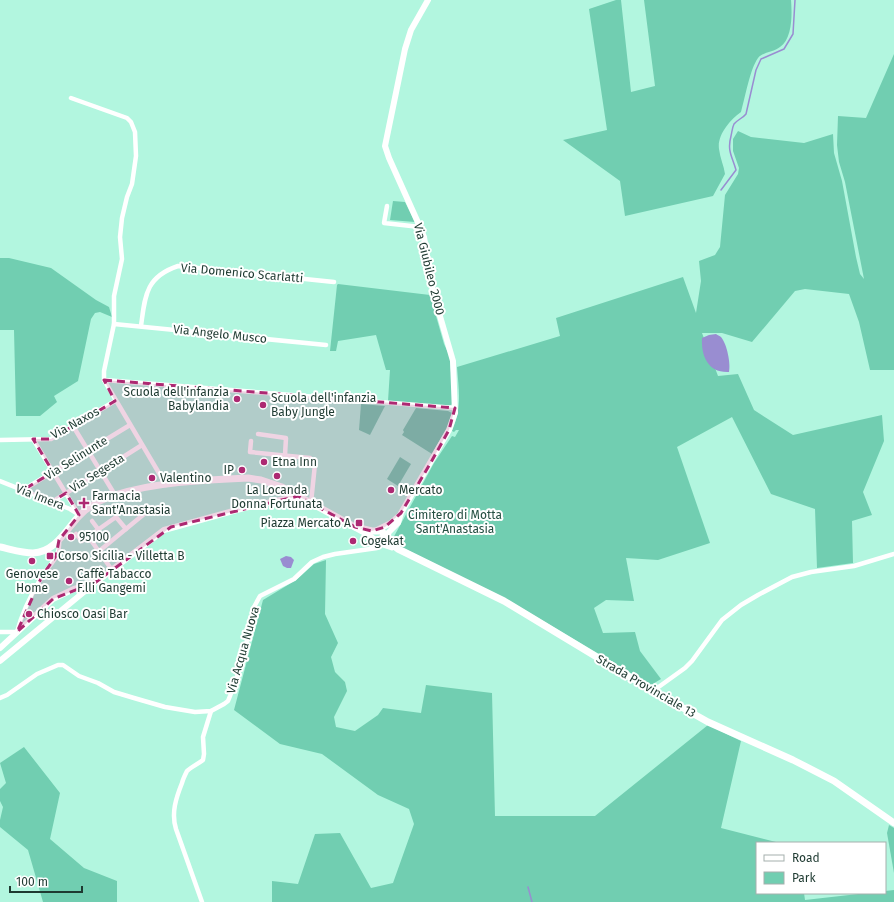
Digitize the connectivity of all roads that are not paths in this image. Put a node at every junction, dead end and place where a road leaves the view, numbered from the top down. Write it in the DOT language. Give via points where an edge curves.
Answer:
graph roads {
  1 [pos="428,0"];
  2 [pos="71,98"];
  3 [pos="387,206"];
  4 [pos="420,226"];
  5 [pos="334,282"];
  6 [pos="114,324"];
  7 [pos="141,326"];
  8 [pos="326,345"];
  9 [pos="104,380"];
  10 [pos="115,400"];
  11 [pos="455,408"];
  12 [pos="130,425"];
  13 [pos="73,426"];
  14 [pos="258,434"];
  15 [pos="33,439"];
  16 [pos="0,440"];
  17 [pos="251,441"];
  18 [pos="142,445"];
  19 [pos="88,450"];
  20 [pos="285,455"];
  21 [pos="101,471"];
  22 [pos="53,472"];
  23 [pos="0,481"];
  24 [pos="166,485"];
  25 [pos="23,490"];
  26 [pos="66,493"];
  27 [pos="115,495"];
  28 [pos="298,496"];
  29 [pos="52,502"];
  30 [pos="311,503"];
  31 [pos="150,510"];
  32 [pos="401,514"];
  33 [pos="79,515"];
  34 [pos="92,521"];
  35 [pos="356,527"];
  36 [pos="98,529"];
  37 [pos="126,529"];
  38 [pos="377,530"];
  39 [pos="76,534"];
  40 [pos="88,536"];
  41 [pos="59,540"];
  42 [pos="380,541"];
  43 [pos="0,547"];
  44 [pos="98,552"];
  45 [pos="407,553"];
  46 [pos="894,554"];
  47 [pos="112,570"];
  48 [pos="96,582"];
  49 [pos="74,589"];
  50 [pos="80,595"];
  51 [pos="0,632"];
  52 [pos="17,632"];
  53 [pos="0,648"];
  54 [pos="0,661"];
  55 [pos="653,691"];
  56 [pos="0,698"];
  57 [pos="211,711"];
  58 [pos="894,824"];
  59 [pos="202,902"];
  1 -- 4 [label="street, Via Giubileo 2000" via="411,30 405,49 385,146"];
  2 -- 6 [label="street" via="127,118 135,132 136,156 132,184 122,218 122,259 114,296"];
  3 -- 4 [label="street" via="384,223"];
  4 -- 11 [label="street, Via Giubileo 2000" via="433,292 453,361"];
  5 -- 7 [label="street, Via Domenico Scarlatti" via="178,266 161,275 147,291"];
  6 -- 7 [label="street, Via Angelo Musco"];
  6 -- 9 [label="street"];
  7 -- 8 [label="street, Via Angelo Musco"];
  9 -- 10 [label="street"];
  9 -- 11 [label="street"];
  10 -- 12 [label="street"];
  10 -- 13 [label="street, Via Naxos"];
  11 -- 32 [label="street, Via Giubileo 2000" via="449,430"];
  12 -- 18 [label="street"];
  12 -- 19 [label="street, Via Selinunte"];
  13 -- 15 [label="street, Via Naxos" via="51,439"];
  13 -- 19 [label="street"];
  14 -- 20 [label="street" via="286,438"];
  15 -- 16 [label="street, Via Naxos"];
  15 -- 22 [label="street"];
  17 -- 20 [label="street" via="250,452"];
  18 -- 21 [label="street, Via Segesta"];
  18 -- 24 [label="street"];
  19 -- 21 [label="street"];
  19 -- 22 [label="street, Via Selinunte"];
  20 -- 30 [label="street" via="313,460 315,464"];
  21 -- 26 [label="street, Via Segesta"];
  21 -- 27 [label="street"];
  22 -- 25 [label="street, Via Selinunte"];
  22 -- 26 [label="street"];
  23 -- 25 [label="street, Via Imera"];
  24 -- 27 [label="main road"];
  24 -- 28 [label="main road" via="254,478 272,482"];
  25 -- 29 [label="street, Via Imera"];
  26 -- 29 [label="street, Via Segesta"];
  26 -- 33 [label="street"];
  27 -- 33 [label="main road"];
  28 -- 30 [label="main road"];
  28 -- 47 [label="street" via="164,530"];
  29 -- 33 [label="street, Via Imera"];
  30 -- 35 [label="main road"];
  31 -- 37 [label="street"];
  32 -- 38 [label="street"];
  32 -- 42 [label="street, Via Giubileo 2000" via="398,523"];
  33 -- 41 [label="main road"];
  34 -- 36 [label="street"];
  35 -- 38 [label="main road"];
  35 -- 42 [label="main road"];
  36 -- 37 [label="street" via="116,517"];
  36 -- 40 [label="street"];
  37 -- 44 [label="street"];
  38 -- 42 [label="main road" via="382,531"];
  39 -- 40 [label="street" via="82,541"];
  40 -- 44 [label="street"];
  41 -- 43 [label="main road" via="46,549 33,552"];
  41 -- 52 [label="street" via="60,548 40,580"];
  42 -- 45 [label="main road, Strada Provinciale 13"];
  42 -- 45 [label="street, Via Acqua Nuova" via="386,548"];
  42 -- 57 [label="street, Via Acqua Nuova" via="312,562 294,579 260,596 254,607 244,653 230,696 224,704"];
  44 -- 47 [label="street"];
  45 -- 55 [label="main road, Strada Provinciale 13" via="504,601"];
  46 -- 55 [label="street" via="854,566 796,576 741,604 722,620 685,668"];
  47 -- 48 [label="street"];
  48 -- 49 [label="street"];
  48 -- 50 [label="street"];
  49 -- 50 [label="street" via="80,592"];
  49 -- 52 [label="street" via="53,599"];
  50 -- 54 [label="street"];
  51 -- 52 [label="street"];
  52 -- 53 [label="street"];
  55 -- 58 [label="main road, Strada Provinciale 13" via="708,722 834,781"];
  56 -- 57 [label="street" via="37,674 63,665 79,676 114,692 165,707 195,712"];
  57 -- 59 [label="street" via="203,737 203,760 185,775 174,811 176,829"];
}
